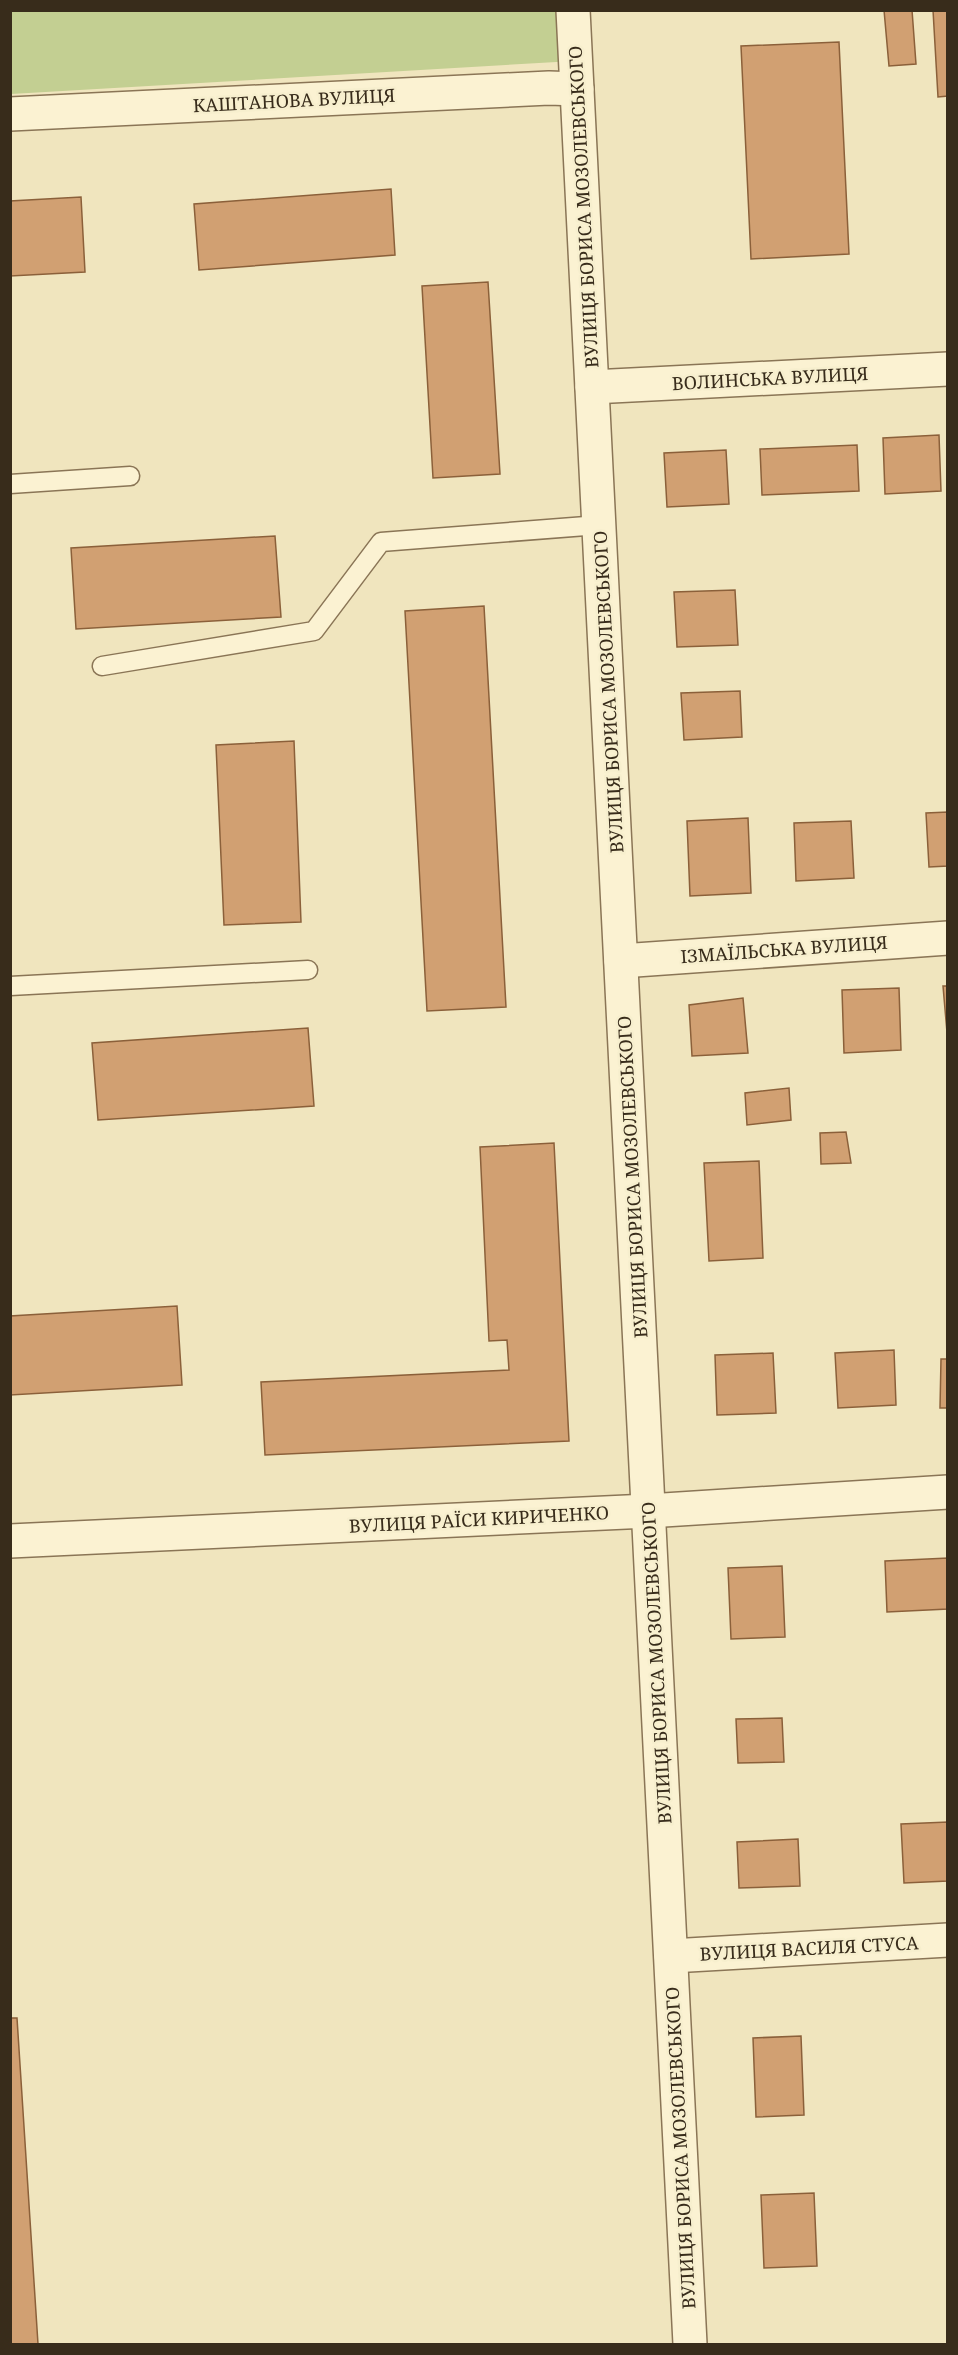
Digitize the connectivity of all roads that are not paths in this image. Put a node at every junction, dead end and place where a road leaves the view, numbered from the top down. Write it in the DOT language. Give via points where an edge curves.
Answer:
graph roads {
  1 [pos="573,10"];
  2 [pos="577,89"];
  3 [pos="10,114"];
  4 [pos="948,369"];
  5 [pos="592,387"];
  6 [pos="130,476"];
  7 [pos="10,484"];
  8 [pos="599,525"];
  9 [pos="102,666"];
  10 [pos="948,938"];
  11 [pos="621,961"];
  12 [pos="308,970"];
  13 [pos="10,987"];
  14 [pos="948,1492"];
  15 [pos="648,1511"];
  16 [pos="10,1541"];
  17 [pos="948,1940"];
  18 [pos="671,1956"];
  19 [pos="690,2344"];
  1 -- 2 [label="street, ВУЛИЦЯ БОРИСА МОЗОЛЕВСЬКОГО"];
  2 -- 3 [label="street, КАШТАНОВА ВУЛИЦЯ"];
  2 -- 5 [label="street, ВУЛИЦЯ БОРИСА МОЗОЛЕВСЬКОГО"];
  4 -- 5 [label="street, ВОЛИНСЬКА ВУЛИЦЯ"];
  5 -- 8 [label="street, ВУЛИЦЯ БОРИСА МОЗОЛЕВСЬКОГО"];
  6 -- 7 [label="lane"];
  8 -- 9 [label="lane" via="381,542 314,631"];
  8 -- 11 [label="street, ВУЛИЦЯ БОРИСА МОЗОЛЕВСЬКОГО"];
  10 -- 11 [label="street, ІЗМАЇЛЬСЬКА ВУЛИЦЯ"];
  11 -- 15 [label="street, ВУЛИЦЯ БОРИСА МОЗОЛЕВСЬКОГО"];
  12 -- 13 [label="lane"];
  14 -- 15 [label="street, ВУЛИЦЯ РАЇСИ КИРИЧЕНКО"];
  15 -- 16 [label="street, ВУЛИЦЯ РАЇСИ КИРИЧЕНКО"];
  15 -- 18 [label="street, ВУЛИЦЯ БОРИСА МОЗОЛЕВСЬКОГО"];
  17 -- 18 [label="street, ВУЛИЦЯ ВАСИЛЯ СТУСА"];
  18 -- 19 [label="street, ВУЛИЦЯ БОРИСА МОЗОЛЕВСЬКОГО"];
}
